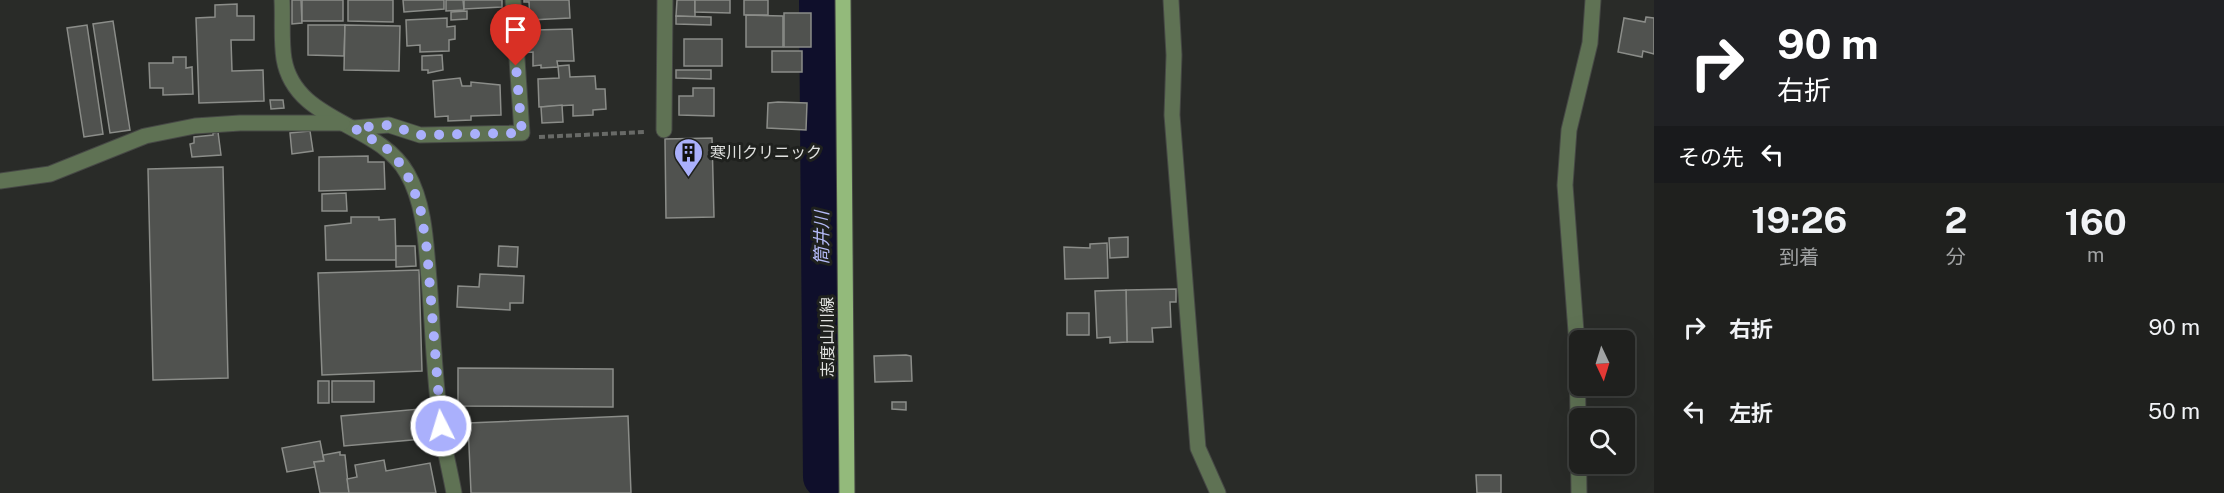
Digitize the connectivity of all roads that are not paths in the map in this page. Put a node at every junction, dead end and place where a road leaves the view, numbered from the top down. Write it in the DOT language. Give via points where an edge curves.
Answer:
graph roads {
  1 [pos="282,0"];
  2 [pos="513,0"];
  3 [pos="665,0"];
  4 [pos="843,0"];
  5 [pos="1171,0"];
  6 [pos="1593,0"];
  7 [pos="349,125"];
  8 [pos="664,130"];
  9 [pos="0,182"];
  10 [pos="454,493"];
  11 [pos="847,493"];
  12 [pos="1218,493"];
  13 [pos="1579,493"];
  1 -- 7 [label="street" via="284,59 292,84 313,107"];
  2 -- 7 [label="street" via="522,133 420,135 389,125"];
  3 -- 8 [label="street"];
  4 -- 11 [label="main road, 志度山川線"];
  5 -- 12 [label="street" via="1172,115 1198,448"];
  6 -- 13 [label="street" via="1590,43 1569,130 1564,185 1577,345"];
  7 -- 9 [label="street" via="195,126 145,136 50,174"];
  7 -- 10 [label="street" via="392,152 407,174 420,206 441,426"];
}
